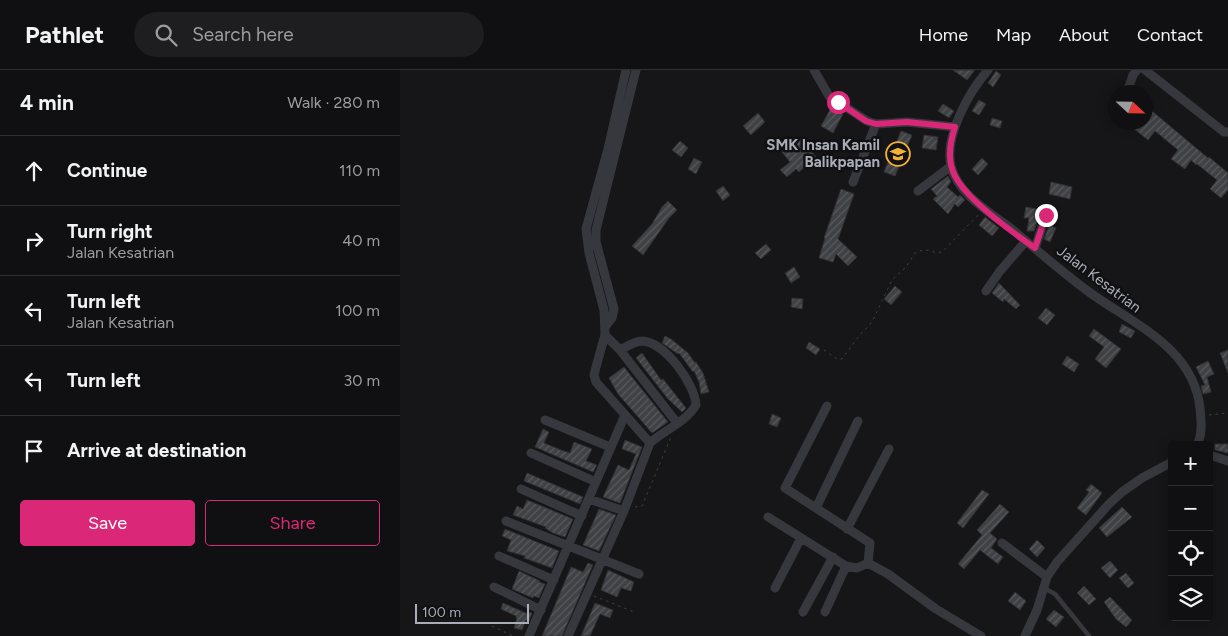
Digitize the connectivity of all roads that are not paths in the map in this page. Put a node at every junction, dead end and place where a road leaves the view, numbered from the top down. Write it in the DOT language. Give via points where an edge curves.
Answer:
graph roads {
  1 [pos="626,70"];
  2 [pos="636,70"];
  3 [pos="814,70"];
  4 [pos="988,70"];
  5 [pos="1137,70"];
  6 [pos="1145,70"];
  7 [pos="1131,85"];
  8 [pos="876,124"];
  9 [pos="955,127"];
  10 [pos="1228,132"];
  11 [pos="951,166"];
  12 [pos="853,182"];
  13 [pos="918,191"];
  14 [pos="1046,215"];
  15 [pos="1026,241"];
  16 [pos="1035,248"];
  17 [pos="986,291"];
  18 [pos="605,331"];
  19 [pos="620,350"];
  20 [pos="826,406"];
  21 [pos="625,414"];
  22 [pos="545,420"];
  23 [pos="858,421"];
  24 [pos="677,423"];
  25 [pos="1199,441"];
  26 [pos="650,443"];
  27 [pos="610,447"];
  28 [pos="889,449"];
  29 [pos="531,453"];
  30 [pos="1213,456"];
  31 [pos="1228,461"];
  32 [pos="1168,464"];
  33 [pos="596,482"];
  34 [pos="521,489"];
  35 [pos="589,498"];
  36 [pos="816,508"];
  37 [pos="624,510"];
  38 [pos="582,516"];
  39 [pos="768,517"];
  40 [pos="506,521"];
  41 [pos="847,528"];
  42 [pos="801,538"];
  43 [pos="1002,544"];
  44 [pos="569,546"];
  45 [pos="500,556"];
  46 [pos="833,557"];
  47 [pos="602,560"];
  48 [pos="868,563"];
  49 [pos="846,566"];
  50 [pos="639,574"];
  51 [pos="1047,577"];
  52 [pos="554,580"];
  53 [pos="494,587"];
  54 [pos="775,588"];
  55 [pos="1044,588"];
  56 [pos="541,610"];
  57 [pos="804,612"];
  58 [pos="825,612"];
  59 [pos="529,636"];
  60 [pos="568,636"];
  61 [pos="981,636"];
  62 [pos="1025,636"];
  63 [pos="1089,636"];
  1 -- 18 [label="street" via="586,229 604,310"];
  2 -- 18 [label="street" via="596,230 596,242 614,309"];
  3 -- 8 [label="street" via="829,96 866,121"];
  4 -- 9 [label="street, Jalan Kesatrian"];
  5 -- 7 [label="street"];
  6 -- 10 [label="street"];
  8 -- 9 [label="street" via="907,122"];
  8 -- 12 [label="street"];
  9 -- 11 [label="street, Jalan Kesatrian"];
  11 -- 13 [label="street"];
  11 -- 15 [label="street, Jalan Kesatrian" via="964,189"];
  14 -- 16 [label="street"];
  15 -- 16 [label="street, Jalan Kesatrian"];
  15 -- 17 [label="street"];
  16 -- 25 [label="street, Jalan Kesatrian" via="1105,304 1166,345 1180,359 1195,385 1201,417"];
  18 -- 19 [label="street"];
  18 -- 21 [label="street" via="594,375 596,382"];
  19 -- 24 [label="street"];
  19 -- 24 [label="street" via="643,341 652,344 683,373 692,388 696,405"];
  20 -- 36 [label="street" via="784,488"];
  21 -- 26 [label="street"];
  21 -- 27 [label="street"];
  22 -- 27 [label="street"];
  23 -- 36 [label="street"];
  24 -- 26 [label="street"];
  26 -- 37 [label="street"];
  27 -- 33 [label="street"];
  28 -- 41 [label="street"];
  29 -- 33 [label="street"];
  30 -- 31 [label="street"];
  32 -- 51 [label="street" via="1136,482 1108,504"];
  33 -- 35 [label="street"];
  34 -- 38 [label="street"];
  35 -- 37 [label="street"];
  35 -- 38 [label="street"];
  36 -- 41 [label="street"];
  37 -- 47 [label="street"];
  38 -- 44 [label="street"];
  39 -- 42 [label="street"];
  40 -- 44 [label="street"];
  41 -- 48 [label="street" via="870,543"];
  42 -- 46 [label="street"];
  42 -- 54 [label="street"];
  43 -- 51 [label="street"];
  44 -- 47 [label="street"];
  44 -- 52 [label="street"];
  45 -- 52 [label="street"];
  46 -- 49 [label="street"];
  46 -- 57 [label="street"];
  47 -- 50 [label="street"];
  47 -- 60 [label="street"];
  48 -- 49 [label="street" via="857,568"];
  48 -- 61 [label="street"];
  49 -- 58 [label="street"];
  51 -- 55 [label="street"];
  52 -- 56 [label="street"];
  53 -- 56 [label="street"];
  55 -- 62 [label="street"];
  55 -- 63 [label="lane" via="1054,594"];
  56 -- 59 [label="street"];
}
